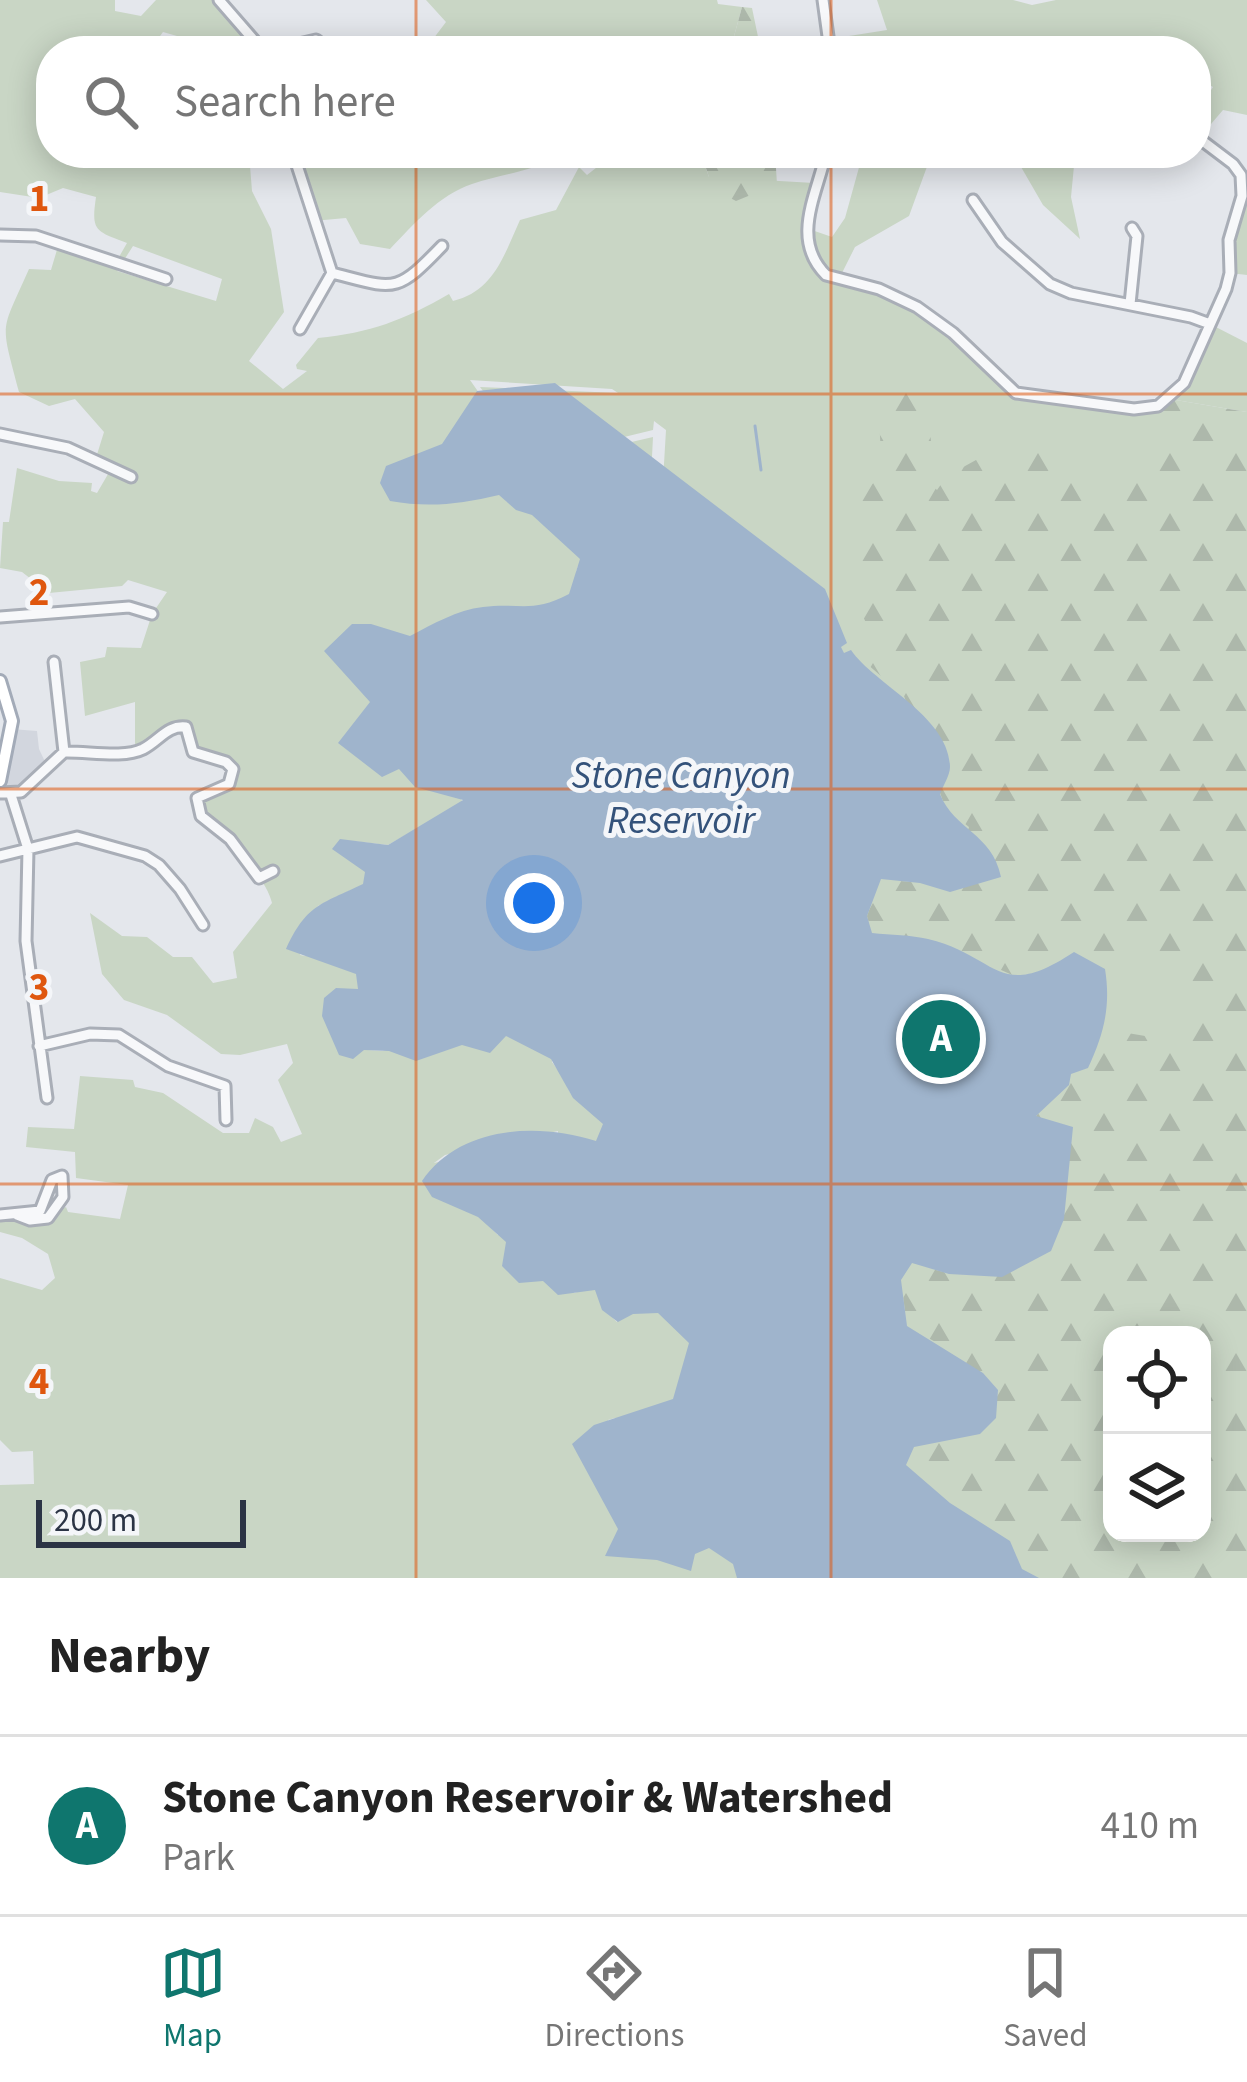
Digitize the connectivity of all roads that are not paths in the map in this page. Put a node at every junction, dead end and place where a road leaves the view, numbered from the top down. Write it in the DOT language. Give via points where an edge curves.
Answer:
graph roads {
  1 [pos="219,0"];
  2 [pos="823,0"];
  3 [pos="250,36"];
  4 [pos="828,36"];
  5 [pos="1211,147"];
  6 [pos="297,168"];
  7 [pos="822,168"];
  8 [pos="973,200"];
  9 [pos="1132,228"];
  10 [pos="0,235"];
  11 [pos="442,246"];
  12 [pos="332,273"];
  13 [pos="166,279"];
  14 [pos="1130,304"];
  15 [pos="1210,325"];
  16 [pos="300,329"];
  17 [pos="0,434"];
  18 [pos="131,477"];
  19 [pos="152,614"];
  20 [pos="0,617"];
  21 [pos="54,662"];
  22 [pos="0,681"];
  23 [pos="64,752"];
  24 [pos="0,781"];
  25 [pos="6,794"];
  26 [pos="28,849"];
  27 [pos="0,856"];
  28 [pos="273,871"];
  29 [pos="202,925"];
  30 [pos="39,1046"];
  31 [pos="47,1098"];
  32 [pos="226,1120"];
  33 [pos="0,1215"];
  34 [pos="17,1215"];
  1 -- 3 [label="street"];
  2 -- 4 [label="street"];
  5 -- 15 [label="street" via="1243,185 1230,272"];
  6 -- 12 [label="street"];
  7 -- 15 [label="street" via="806,229 819,268 917,307 1016,393 1158,406 1184,383"];
  8 -- 14 [label="street" via="1002,242 1050,284"];
  9 -- 14 [label="street"];
  10 -- 13 [label="street" via="36,236"];
  11 -- 12 [label="street" via="398,286"];
  12 -- 16 [label="street"];
  14 -- 15 [label="street"];
  17 -- 18 [label="street" via="68,448"];
  19 -- 20 [label="street" via="129,607"];
  21 -- 23 [label="street"];
  22 -- 24 [label="main road" via="12,722"];
  23 -- 25 [label="street"];
  23 -- 28 [label="street" via="135,752 186,727 193,752 232,769 230,784 197,798 201,816 260,878"];
  25 -- 26 [label="street"];
  26 -- 27 [label="street"];
  26 -- 29 [label="street" via="77,836 145,856"];
  26 -- 30 [label="street" via="26,941"];
  30 -- 31 [label="street"];
  30 -- 32 [label="street" via="119,1035 168,1066 225,1086"];
  33 -- 34 [label="street"];
  34 -- 34 [label="street" via="48,1218 63,1197 62,1176 49,1185 43,1209"];
}
